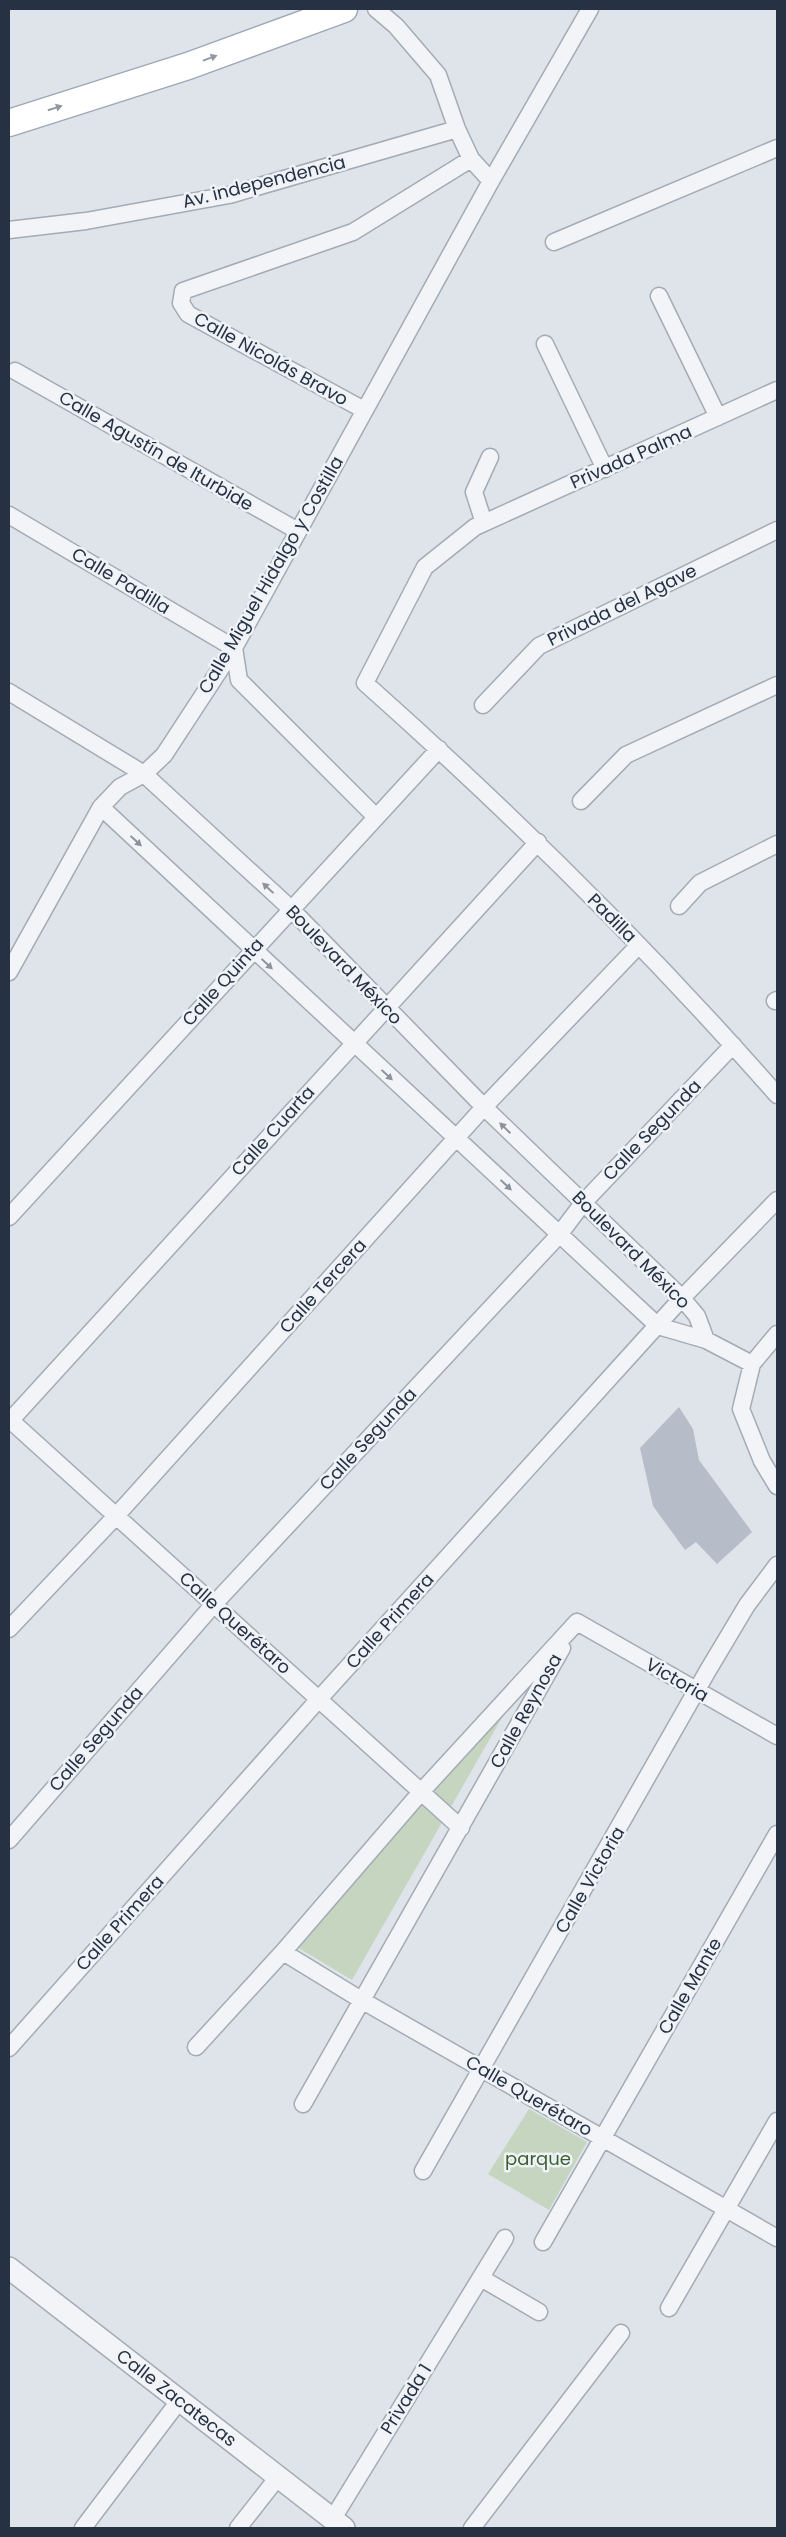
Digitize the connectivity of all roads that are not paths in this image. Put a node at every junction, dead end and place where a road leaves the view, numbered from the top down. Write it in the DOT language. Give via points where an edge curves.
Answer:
graph roads {
  1 [pos="343,9"];
  2 [pos="376,9"];
  3 [pos="590,9"];
  4 [pos="455,122"];
  5 [pos="9,123"];
  6 [pos="777,148"];
  7 [pos="470,159"];
  8 [pos="490,181"];
  9 [pos="9,230"];
  10 [pos="554,242"];
  11 [pos="659,296"];
  12 [pos="545,344"];
  13 [pos="15,370"];
  14 [pos="777,390"];
  15 [pos="364,410"];
  16 [pos="718,417"];
  17 [pos="490,457"];
  18 [pos="605,469"];
  19 [pos="9,515"];
  20 [pos="484,523"];
  21 [pos="777,530"];
  22 [pos="298,531"];
  23 [pos="234,648"];
  24 [pos="777,685"];
  25 [pos="9,693"];
  26 [pos="483,705"];
  27 [pos="439,749"];
  28 [pos="144,774"];
  29 [pos="581,801"];
  30 [pos="101,807"];
  31 [pos="376,818"];
  32 [pos="538,842"];
  33 [pos="777,844"];
  34 [pos="679,906"];
  35 [pos="290,908"];
  36 [pos="639,944"];
  37 [pos="252,950"];
  38 [pos="9,972"];
  39 [pos="387,1010"];
  40 [pos="353,1043"];
  41 [pos="733,1045"];
  42 [pos="777,1095"];
  43 [pos="484,1107"];
  44 [pos="456,1138"];
  45 [pos="777,1200"];
  46 [pos="583,1203"];
  47 [pos="9,1217"];
  48 [pos="559,1235"];
  49 [pos="682,1298"];
  50 [pos="658,1326"];
  51 [pos="777,1334"];
  52 [pos="706,1340"];
  53 [pos="752,1364"];
  54 [pos="9,1420"];
  55 [pos="777,1486"];
  56 [pos="116,1516"];
  57 [pos="777,1565"];
  58 [pos="214,1604"];
  59 [pos="576,1622"];
  60 [pos="9,1629"];
  61 [pos="698,1692"];
  62 [pos="319,1700"];
  63 [pos="777,1736"];
  64 [pos="422,1792"];
  65 [pos="461,1828"];
  66 [pos="777,1834"];
  67 [pos="9,1840"];
  68 [pos="283,1952"];
  69 [pos="363,2000"];
  70 [pos="196,2047"];
  71 [pos="9,2048"];
  72 [pos="482,2069"];
  73 [pos="303,2104"];
  74 [pos="777,2121"];
  75 [pos="603,2138"];
  76 [pos="424,2171"];
  77 [pos="727,2208"];
  78 [pos="504,2238"];
  79 [pos="777,2238"];
  80 [pos="543,2242"];
  81 [pos="9,2268"];
  82 [pos="480,2278"];
  83 [pos="669,2308"];
  84 [pos="539,2312"];
  85 [pos="621,2333"];
  86 [pos="179,2401"];
  87 [pos="278,2477"];
  88 [pos="338,2524"];
  89 [pos="84,2528"];
  90 [pos="238,2528"];
  91 [pos="472,2528"];
  5 -- 1 [label="main road, one-way" via="188,66"];
  2 -- 4 [label="street" via="396,26 438,75"];
  3 -- 8 [label="street, Calle Miguel Hidalgo y Costilla"];
  4 -- 7 [label="street"];
  4 -- 9 [label="street, Av. independencia" via="229,196 86,222"];
  6 -- 10 [label="street"];
  7 -- 8 [label="street"];
  7 -- 15 [label="street, Calle Nicolás Bravo" via="353,232 183,291 180,303 188,314"];
  8 -- 15 [label="street, Calle Miguel Hidalgo y Costilla"];
  11 -- 16 [label="street"];
  12 -- 18 [label="street"];
  13 -- 22 [label="street, Calle Agustín de Iturbide"];
  14 -- 16 [label="street, Privada Palma"];
  15 -- 22 [label="street, Calle Miguel Hidalgo y Costilla"];
  16 -- 18 [label="street, Privada Palma"];
  17 -- 20 [label="street" via="474,492"];
  18 -- 20 [label="street, Privada Palma"];
  19 -- 23 [label="street, Calle Padilla"];
  20 -- 27 [label="street, Privada Palma" via="425,567 365,683"];
  21 -- 26 [label="street, Privada del Agave" via="539,646"];
  22 -- 23 [label="street, Calle Miguel Hidalgo y Costilla"];
  23 -- 28 [label="street, Calle Miguel Hidalgo y Costilla" via="164,755"];
  23 -- 31 [label="street" via="239,680"];
  24 -- 29 [label="street" via="626,755"];
  25 -- 28 [label="street, Boulevard México"];
  27 -- 31 [label="street, Calle Quinta"];
  27 -- 32 [label="street, Padilla"];
  28 -- 30 [label="street, Calle Miguel Hidalgo y Costilla" via="120,787"];
  35 -- 28 [label="street, Boulevard México, one-way"];
  30 -- 37 [label="street, Boulevard México, one-way"];
  30 -- 38 [label="street, Calle Miguel Hidalgo y Costilla"];
  31 -- 35 [label="street, Calle Quinta"];
  32 -- 36 [label="street, Padilla"];
  32 -- 39 [label="street, Calle Cuarta"];
  33 -- 34 [label="street" via="700,882"];
  35 -- 37 [label="street, Calle Quinta"];
  35 -- 39 [label="street, Boulevard México"];
  36 -- 41 [label="street, Padilla"];
  36 -- 43 [label="street, Calle Tercera"];
  37 -- 40 [label="street, Boulevard México, one-way"];
  37 -- 47 [label="street, Calle Quinta"];
  39 -- 40 [label="street, Calle Cuarta"];
  39 -- 43 [label="street, Boulevard México"];
  40 -- 44 [label="street, Boulevard México, one-way"];
  40 -- 54 [label="street, Calle Cuarta"];
  41 -- 42 [label="street, Padilla"];
  41 -- 46 [label="street, Calle Segunda"];
  43 -- 44 [label="street, Calle Tercera"];
  46 -- 43 [label="street, Boulevard México, one-way"];
  44 -- 48 [label="street, Boulevard México, one-way"];
  44 -- 56 [label="street, Calle Tercera"];
  45 -- 49 [label="street, Calle Primera"];
  46 -- 48 [label="street, Calle Segunda"];
  46 -- 49 [label="street, Boulevard México"];
  48 -- 50 [label="street, Boulevard México"];
  48 -- 58 [label="street, Calle Segunda"];
  49 -- 50 [label="street, Calle Primera"];
  49 -- 52 [label="street, Boulevard México" via="697,1316"];
  50 -- 52 [label="street, Boulevard México"];
  50 -- 62 [label="street, Calle Primera"];
  51 -- 53 [label="street"];
  52 -- 53 [label="street"];
  53 -- 55 [label="street" via="741,1408 762,1461"];
  54 -- 56 [label="street, Calle Querétaro"];
  56 -- 58 [label="street, Calle Querétaro"];
  56 -- 60 [label="street, Calle Tercera"];
  57 -- 61 [label="street, Calle Victoria" via="747,1605"];
  58 -- 62 [label="street, Calle Querétaro"];
  58 -- 67 [label="street, Calle Segunda"];
  59 -- 61 [label="street, Victoria"];
  59 -- 64 [label="street, Calle Reynosa"];
  59 -- 65 [label="street, Calle Reynosa"];
  61 -- 63 [label="street, Victoria"];
  61 -- 72 [label="street, Calle Victoria"];
  62 -- 64 [label="street, Calle Querétaro"];
  62 -- 71 [label="street, Calle Primera"];
  64 -- 65 [label="street, Calle Querétaro"];
  64 -- 68 [label="street, Calle Reynosa"];
  65 -- 69 [label="street, Calle Reynosa"];
  66 -- 75 [label="street, Calle Mante"];
  68 -- 69 [label="street, Calle Querétaro"];
  68 -- 70 [label="street, Calle Reynosa"];
  69 -- 72 [label="street, Calle Querétaro"];
  69 -- 73 [label="street, Calle Reynosa"];
  72 -- 75 [label="street, Calle Querétaro"];
  72 -- 76 [label="street, Calle Victoria"];
  74 -- 77 [label="street"];
  75 -- 77 [label="street, Calle Querétaro"];
  75 -- 80 [label="street, Calle Mante"];
  77 -- 79 [label="street, Calle Querétaro"];
  77 -- 83 [label="street"];
  78 -- 82 [label="street, Privada 1"];
  81 -- 86 [label="street, Calle Zacatecas"];
  82 -- 84 [label="street"];
  82 -- 88 [label="street, Privada 1"];
  85 -- 91 [label="street"];
  86 -- 87 [label="street, Calle Zacatecas"];
  86 -- 89 [label="street"];
  87 -- 88 [label="street, Calle Zacatecas"];
  87 -- 90 [label="street"];
}
